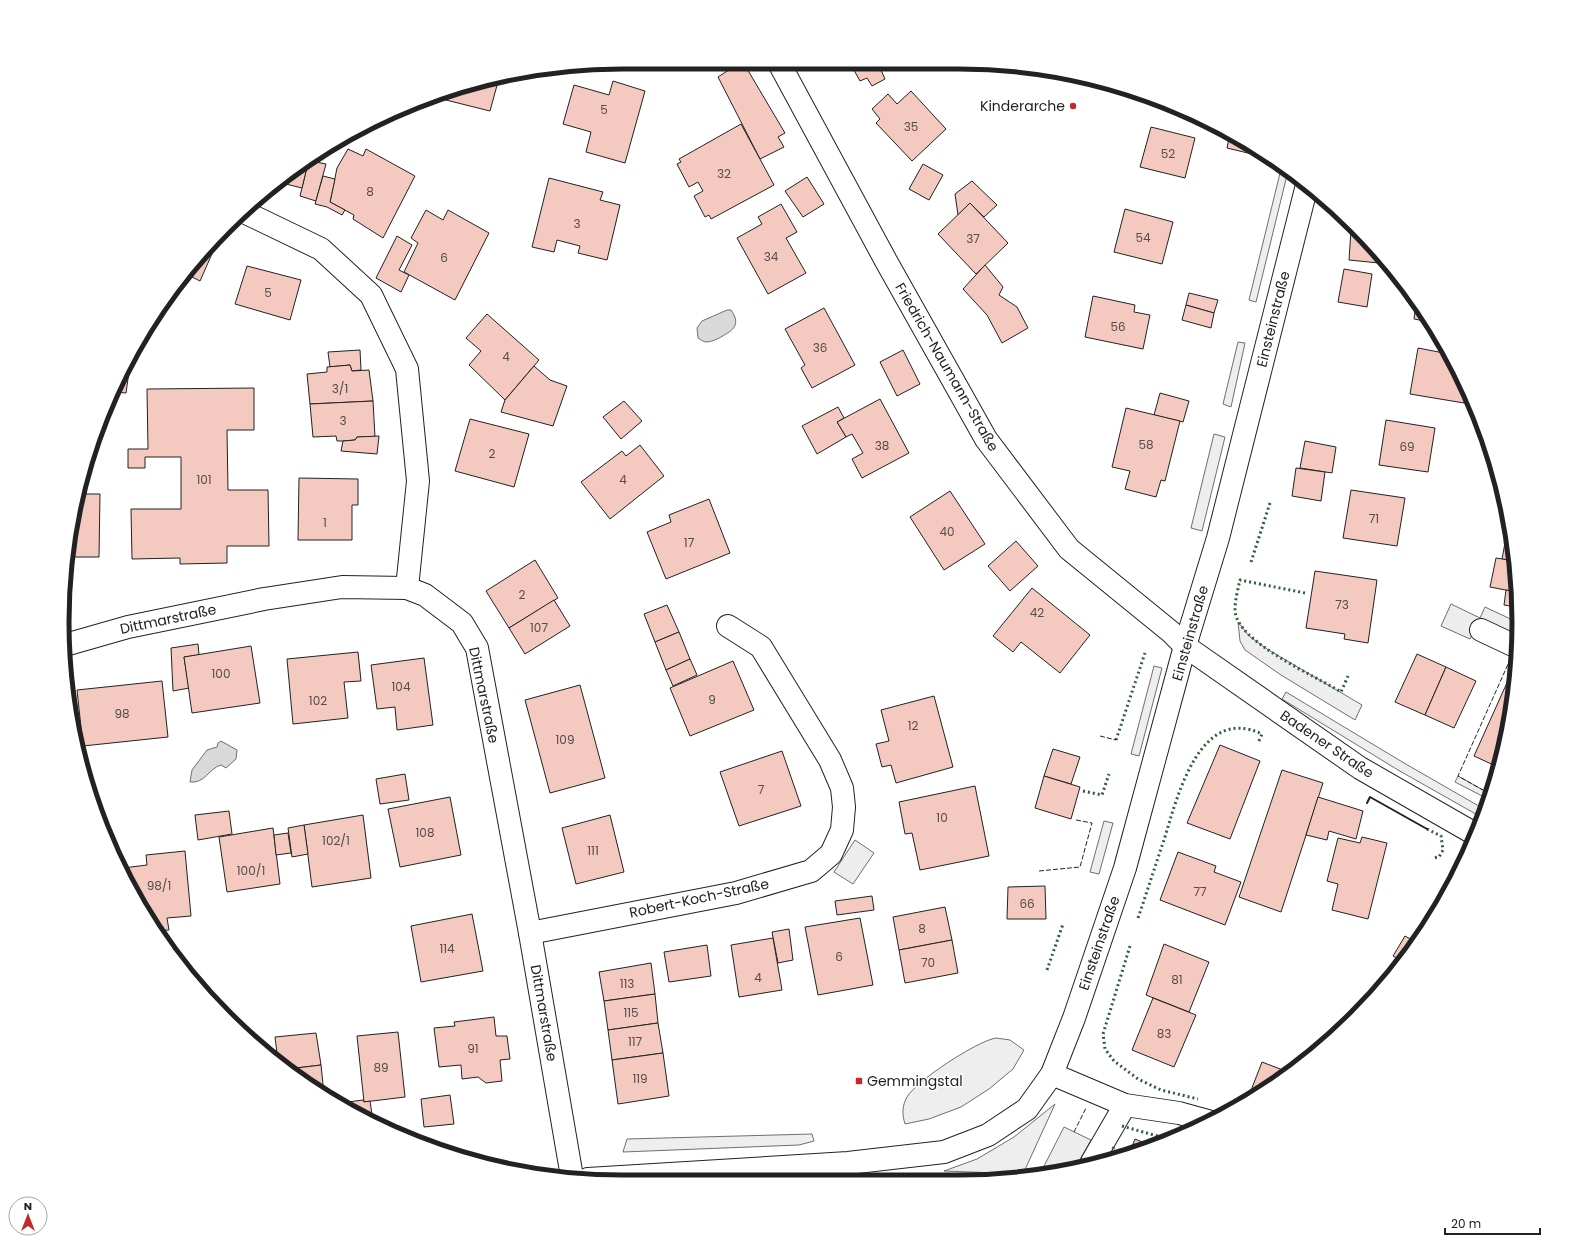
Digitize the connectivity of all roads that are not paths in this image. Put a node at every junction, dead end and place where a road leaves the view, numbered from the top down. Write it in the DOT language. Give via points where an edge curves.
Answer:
graph roads {
  1 [pos="783,69"];
  2 [pos="1306,191"];
  3 [pos="249,214"];
  4 [pos="407,588"];
  5 [pos="728,626"];
  6 [pos="1481,630"];
  7 [pos="70,644"];
  8 [pos="1511,644"];
  9 [pos="1185,646"];
  10 [pos="1471,832"];
  11 [pos="530,933"];
  12 [pos="1052,1074"];
  13 [pos="1125,1105"];
  14 [pos="1201,1119"];
  15 [pos="1094,1158"];
  16 [pos="571,1172"];
  17 [pos="653,1175"];
  1 -- 9 [label="street, Friedrich-Naumann-Straße" via="986,439 1069,549"];
  2 -- 9 [label="street, Einsteinstraße" via="1222,521"];
  3 -- 4 [label="street" via="321,249 371,295 407,369 418,481"];
  4 -- 7 [label="street, Dittmarstraße" via="342,587 264,599 128,627"];
  4 -- 11 [label="street, Dittmarstraße" via="426,595 462,623 477,648"];
  5 -- 11 [label="street, Robert-Koch-Straße" via="761,647 830,760 842,788 844,807 842,830 831,854 811,871 736,893"];
  6 -- 8 [label="street"];
  9 -- 10 [label="street, Badener Straße" via="1360,768"];
  9 -- 12 [label="street, Einsteinstraße" via="1125,868 1074,1018"];
  11 -- 16 [label="street, Dittmarstraße"];
  12 -- 13 [label="street"];
  12 -- 17 [label="street, Einsteinstraße" via="1027,1109 988,1135 944,1152 848,1163"];
  13 -- 14 [label="street"];
  13 -- 15 [label="street"];
}
